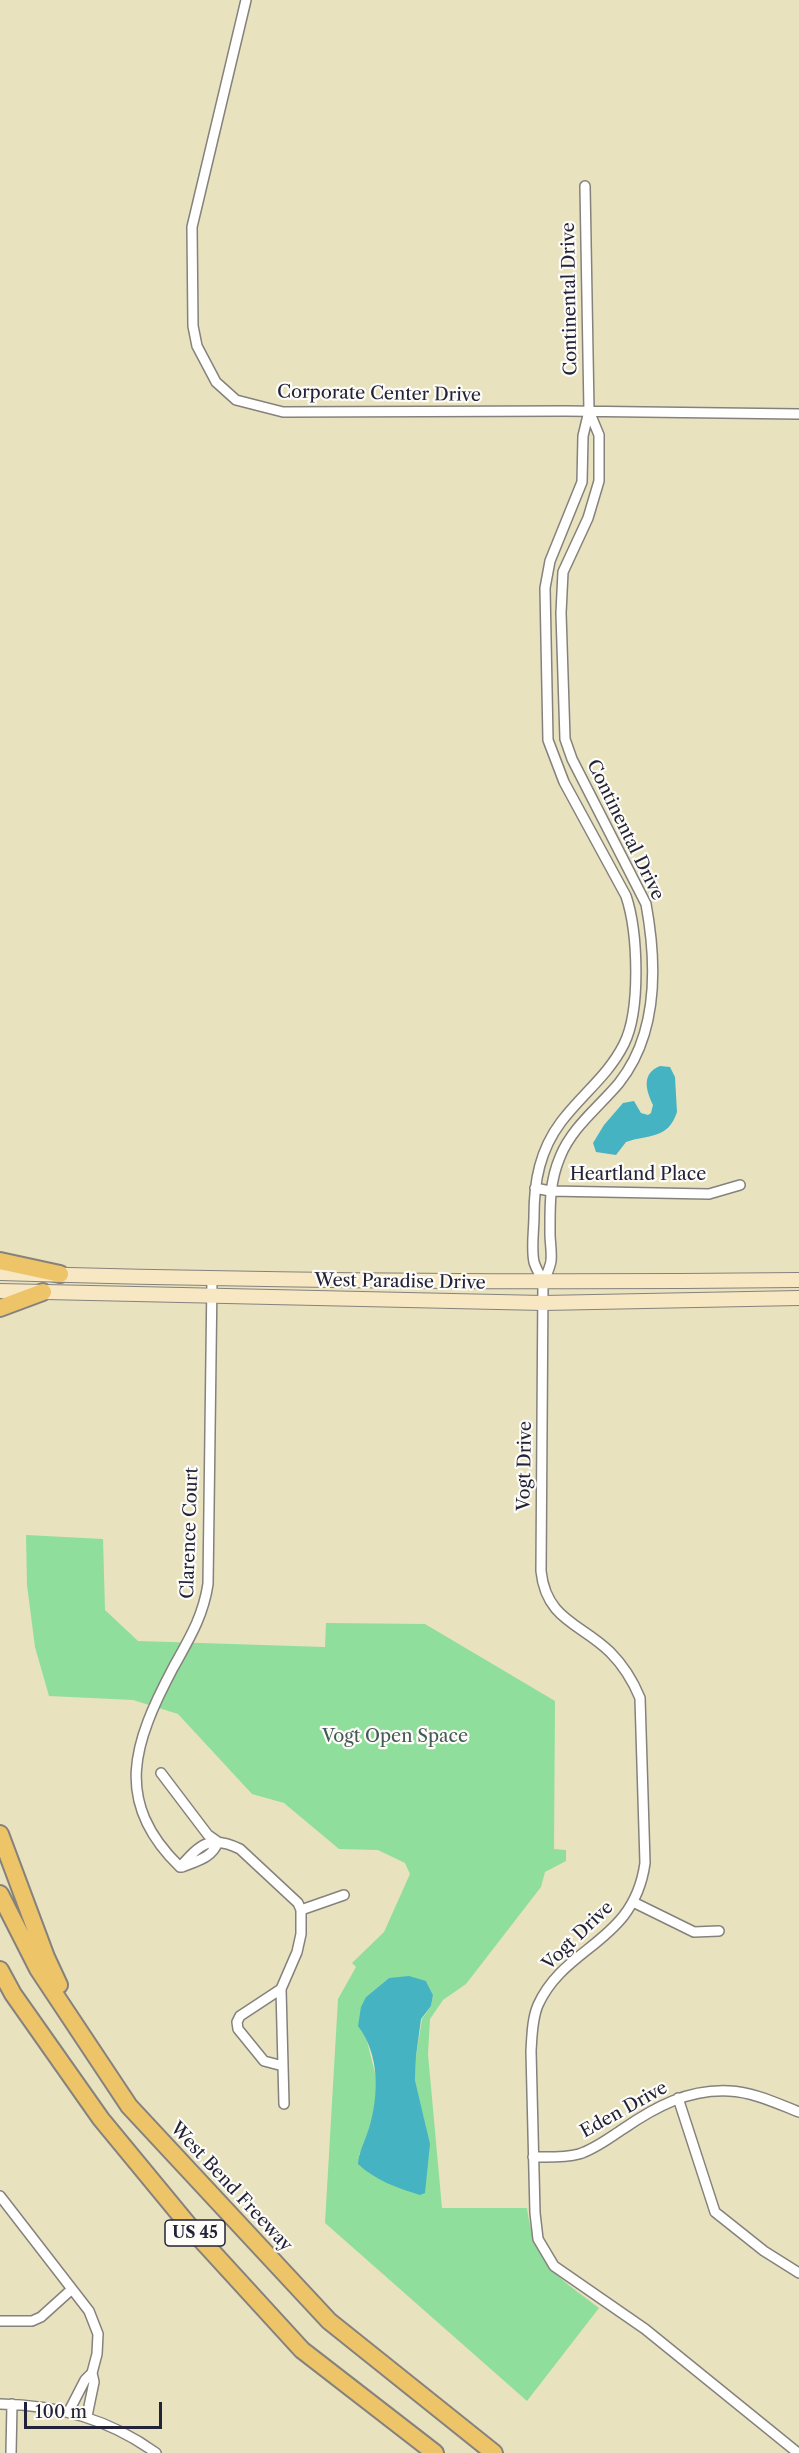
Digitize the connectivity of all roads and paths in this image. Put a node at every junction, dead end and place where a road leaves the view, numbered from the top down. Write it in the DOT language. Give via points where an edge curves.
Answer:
graph roads {
  1 [pos="246,0"];
  2 [pos="585,186"];
  3 [pos="589,411"];
  4 [pos="799,414"];
  5 [pos="740,1185"];
  6 [pos="535,1188"];
  7 [pos="550,1191"];
  8 [pos="0,1261"];
  9 [pos="0,1273"];
  10 [pos="60,1274"];
  11 [pos="212,1279"];
  12 [pos="799,1280"];
  13 [pos="543,1282"];
  14 [pos="0,1292"];
  15 [pos="43,1292"];
  16 [pos="212,1297"];
  17 [pos="799,1298"];
  18 [pos="543,1303"];
  19 [pos="0,1308"];
  20 [pos="161,1773"];
  21 [pos="0,1834"];
  22 [pos="218,1842"];
  23 [pos="0,1894"];
  24 [pos="344,1895"];
  25 [pos="633,1902"];
  26 [pos="301,1910"];
  27 [pos="719,1931"];
  28 [pos="0,1972"];
  29 [pos="281,1989"];
  30 [pos="80,2029"];
  31 [pos="283,2066"];
  32 [pos="678,2098"];
  33 [pos="284,2103"];
  34 [pos="799,2112"];
  35 [pos="533,2157"];
  36 [pos="0,2196"];
  37 [pos="799,2273"];
  38 [pos="72,2289"];
  39 [pos="0,2321"];
  40 [pos="92,2373"];
  41 [pos="0,2404"];
  42 [pos="12,2404"];
  43 [pos="69,2411"];
  44 [pos="87,2416"];
  45 [pos="11,2453"];
  46 [pos="156,2453"];
  47 [pos="435,2453"];
  48 [pos="494,2453"];
  49 [pos="798,2453"];
  1 -- 3 [label="street, Corporate Center Drive" via="192,227 193,326 197,346 216,382 236,400 283,412"];
  2 -- 3 [label="street, Continental Drive"];
  3 -- 4 [label="street, Corporate Center Drive"];
  3 -- 6 [label="street, Continental Drive" via="583,436 582,482 550,561 544,588 548,740 564,782 632,913 634,1011 625,1042 609,1071 562,1120 550,1140"];
  3 -- 7 [label="street, Continental Drive" via="600,435 598,481 588,518 564,572 561,613 565,739 646,904 651,938 651,1011 633,1063 576,1129 561,1155"];
  5 -- 7 [label="street, Heartland Place" via="709,1194"];
  6 -- 7 [label="street, Heartland Place"];
  6 -- 13 [label="street, Continental Drive" via="534,1261"];
  7 -- 13 [label="street, Continental Drive" via="551,1261"];
  8 -- 10 [label="highway"];
  9 -- 10 [label="street, West Paradise Drive"];
  10 -- 11 [label="street, West Paradise Drive"];
  11 -- 13 [label="street, West Paradise Drive"];
  11 -- 16 [label="street, Clarence Court"];
  12 -- 13 [label="street, West Paradise Drive"];
  13 -- 18 [label="street, Vogt Drive"];
  14 -- 15 [label="street, West Paradise Drive"];
  15 -- 16 [label="street, West Paradise Drive"];
  15 -- 19 [label="highway"];
  16 -- 18 [label="street, West Paradise Drive"];
  16 -- 22 [label="street, Clarence Court" via="206,1600 152,1712 136,1767 139,1801 146,1821 165,1852 180,1867 209,1856"];
  17 -- 18 [label="street, West Paradise Drive"];
  18 -- 25 [label="street, Vogt Drive" via="541,1578 559,1612 609,1651 640,1698 645,1863"];
  20 -- 22 [label="street" via="208,1835"];
  21 -- 30 [label="highway" via="46,1957"];
  22 -- 26 [label="street" via="240,1849"];
  23 -- 30 [label="highway, West Bend Freeway / US 45" via="38,1969"];
  24 -- 26 [label="street"];
  25 -- 27 [label="street" via="694,1932"];
  25 -- 35 [label="street, Vogt Drive" via="620,1922 550,1986 538,2005 531,2051"];
  26 -- 29 [label="street" via="297,1952"];
  28 -- 47 [label="highway, US 45" via="101,2118 195,2233 302,2350"];
  29 -- 31 [label="street"];
  29 -- 31 [label="street" via="237,2022 238,2029 264,2061"];
  30 -- 48 [label="highway, West Bend Freeway / US 45" via="129,2106 329,2321"];
  31 -- 33 [label="street"];
  32 -- 34 [label="street, Eden Drive" via="730,2091"];
  32 -- 35 [label="street, Eden Drive" via="580,2153"];
  32 -- 37 [label="street" via="715,2212"];
  35 -- 49 [label="street, Vogt Drive" via="538,2239 554,2266 645,2329"];
  36 -- 38 [label="street"];
  38 -- 39 [label="street" via="32,2321"];
  38 -- 40 [label="street" via="98,2334"];
  40 -- 43 [label="street"];
  40 -- 44 [label="street" via="94,2382"];
  41 -- 42 [label="street"];
  42 -- 43 [label="street"];
  42 -- 45 [label="street"];
  43 -- 44 [label="street"];
  44 -- 46 [label="street" via="132,2436"];
}
